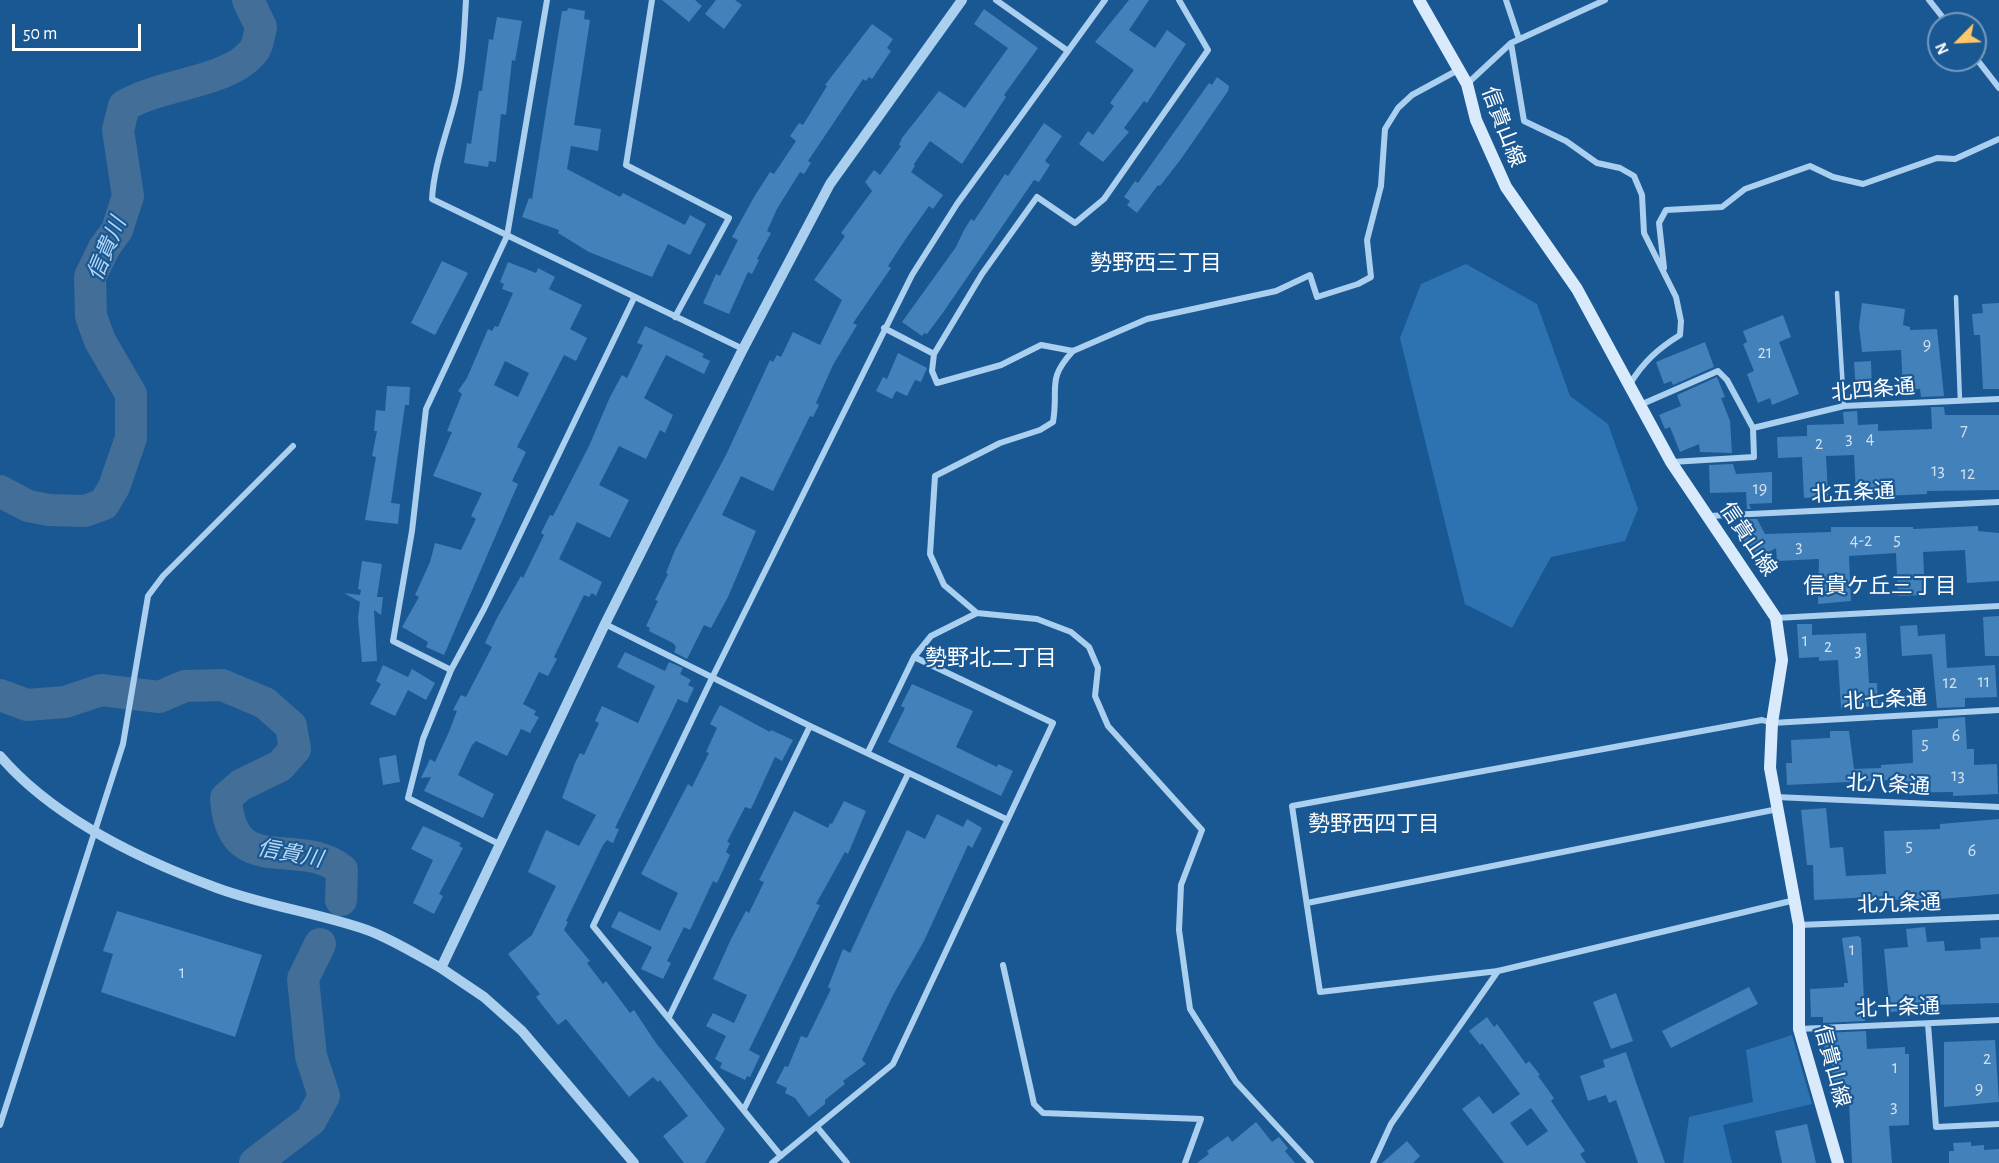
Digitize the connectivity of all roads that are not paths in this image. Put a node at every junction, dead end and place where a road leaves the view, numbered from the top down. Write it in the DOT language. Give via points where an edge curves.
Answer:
graph roads {
  1 [pos="466,0"];
  2 [pos="547,0"];
  3 [pos="652,0"];
  4 [pos="962,0"];
  5 [pos="996,0"];
  6 [pos="1106,0"];
  7 [pos="1179,0"];
  8 [pos="1419,0"];
  9 [pos="1506,0"];
  10 [pos="1605,0"];
  11 [pos="1929,0"];
  12 [pos="1938,12"];
  13 [pos="1519,39"];
  14 [pos="1511,43"];
  15 [pos="1068,51"];
  16 [pos="1458,70"];
  17 [pos="1987,72"];
  18 [pos="1467,84"];
  19 [pos="1999,88"];
  20 [pos="1999,139"];
  21 [pos="507,236"];
  22 [pos="1665,274"];
  23 [pos="1837,293"];
  24 [pos="1956,297"];
  25 [pos="634,298"];
  26 [pos="675,317"];
  27 [pos="884,328"];
  28 [pos="743,349"];
  29 [pos="1073,351"];
  30 [pos="934,354"];
  31 [pos="1629,385"];
  32 [pos="1999,399"];
  33 [pos="1960,401"];
  34 [pos="1640,405"];
  35 [pos="1844,406"];
  36 [pos="1752,428"];
  37 [pos="293,446"];
  38 [pos="1671,462"];
  39 [pos="1999,502"];
  40 [pos="1708,516"];
  41 [pos="1999,606"];
  42 [pos="977,613"];
  43 [pos="1776,618"];
  44 [pos="605,624"];
  45 [pos="914,657"];
  46 [pos="451,670"];
  47 [pos="712,678"];
  48 [pos="1999,710"];
  49 [pos="1772,723"];
  50 [pos="810,726"];
  51 [pos="868,752"];
  52 [pos="0,756"];
  53 [pos="908,774"];
  54 [pos="1777,803"];
  55 [pos="1999,807"];
  56 [pos="1006,819"];
  57 [pos="93,830"];
  58 [pos="499,844"];
  59 [pos="1795,900"];
  60 [pos="1307,903"];
  61 [pos="1999,917"];
  62 [pos="1799,925"];
  63 [pos="1003,965"];
  64 [pos="441,968"];
  65 [pos="1498,971"];
  66 [pos="669,1017"];
  67 [pos="1999,1020"];
  68 [pos="1928,1024"];
  69 [pos="1799,1029"];
  70 [pos="744,1109"];
  71 [pos="1999,1124"];
  72 [pos="0,1125"];
  73 [pos="817,1127"];
  74 [pos="781,1156"];
  75 [pos="634,1163"];
  76 [pos="772,1163"];
  77 [pos="847,1163"];
  78 [pos="1185,1163"];
  79 [pos="1311,1163"];
  80 [pos="1373,1163"];
  81 [pos="1838,1163"];
  1 -- 21 [label="street" via="455,99 433,181 432,199"];
  2 -- 21 [label="street"];
  3 -- 26 [label="street" via="626,165 729,218"];
  4 -- 28 [label="street" via="830,184"];
  5 -- 15 [label="street"];
  6 -- 15 [label="street"];
  7 -- 30 [label="street" via="1208,50 1104,199 1075,223 1037,197 982,274"];
  8 -- 16 [label="main road, 信貴山線"];
  9 -- 13 [label="street"];
  10 -- 13 [label="street"];
  11 -- 12 [label="street"];
  13 -- 14 [label="street"];
  14 -- 18 [label="street"];
  14 -- 22 [label="street" via="1524,122 1566,141 1597,163 1635,176 1642,195 1644,233"];
  15 -- 27 [label="street" via="957,204 912,274"];
  16 -- 18 [label="main road, 信貴山線"];
  16 -- 29 [label="street" via="1412,95 1385,129 1381,186 1367,240 1371,277 1317,297 1310,276 1276,291 1147,319"];
  17 -- 19 [label="street"];
  18 -- 31 [label="main road, 信貴山線" via="1476,120 1506,188 1577,289"];
  20 -- 22 [label="street" via="1955,159 1937,158 1863,184 1833,177 1810,166 1745,189 1722,207 1666,210 1659,223"];
  21 -- 25 [label="street"];
  21 -- 46 [label="street" via="426,409 412,531 393,641"];
  22 -- 31 [label="street" via="1676,297 1680,334 1641,366"];
  23 -- 35 [label="lane"];
  24 -- 33 [label="lane"];
  25 -- 26 [label="street"];
  25 -- 46 [label="street"];
  26 -- 28 [label="street"];
  27 -- 30 [label="street"];
  27 -- 47 [label="street"];
  28 -- 44 [label="street"];
  29 -- 30 [label="street" via="1041,345 1001,365 937,383 932,371"];
  29 -- 42 [label="street" via="1054,376 1053,423 1000,443 935,476 930,554 944,585"];
  31 -- 34 [label="main road, 信貴山線"];
  32 -- 33 [label="street, 北四条通"];
  33 -- 35 [label="street, 北四条通"];
  34 -- 36 [label="street" via="1718,371 1727,380"];
  34 -- 38 [label="main road, 信貴山線"];
  35 -- 36 [label="street, 北四条通"];
  36 -- 38 [label="street" via="1754,457"];
  37 -- 57 [label="street" via="163,576 148,596 123,744"];
  38 -- 40 [label="main road, 信貴山線"];
  39 -- 40 [label="street, 北五条通"];
  40 -- 43 [label="main road, 信貴山線"];
  41 -- 43 [label="street"];
  42 -- 45 [label="street" via="931,636"];
  42 -- 79 [label="street" via="1037,619 1071,632 1089,647 1098,668 1095,696 1108,726 1202,830 1181,885 1179,930 1190,1009 1236,1082"];
  43 -- 49 [label="main road, 信貴山線" via="1782,660"];
  44 -- 47 [label="street"];
  44 -- 58 [label="street"];
  45 -- 51 [label="street"];
  45 -- 56 [label="street" via="1053,723"];
  46 -- 58 [label="street" via="423,739 408,798"];
  47 -- 50 [label="street"];
  47 -- 66 [label="street" via="593,926"];
  48 -- 49 [label="street, 北七条通"];
  49 -- 54 [label="main road, 信貴山線" via="1770,768"];
  49 -- 60 [label="street, 北七条通" via="1761,720 1292,806"];
  50 -- 51 [label="street"];
  50 -- 66 [label="street"];
  51 -- 53 [label="street"];
  52 -- 57 [label="street" via="48,801"];
  53 -- 56 [label="street"];
  53 -- 70 [label="street"];
  54 -- 55 [label="street, 北八条通"];
  54 -- 59 [label="main road, 信貴山線"];
  54 -- 60 [label="street, 北八条通"];
  56 -- 73 [label="street" via="893,1064"];
  57 -- 64 [label="street" via="146,859 218,889 369,931"];
  57 -- 72 [label="street"];
  58 -- 64 [label="street"];
  59 -- 62 [label="main road, 信貴山線"];
  59 -- 65 [label="street"];
  60 -- 65 [label="street" via="1320,992"];
  61 -- 62 [label="street, 北九条通"];
  62 -- 69 [label="main road, 信貴山線"];
  63 -- 78 [label="street" via="1034,1104 1043,1113 1201,1119"];
  64 -- 75 [label="street" via="484,997 522,1031"];
  65 -- 80 [label="street" via="1391,1124"];
  66 -- 70 [label="street"];
  67 -- 68 [label="street, 北十条通"];
  68 -- 69 [label="street, 北十条通"];
  68 -- 71 [label="street" via="1936,1127"];
  69 -- 81 [label="main road, 信貴山線"];
  70 -- 74 [label="street"];
  73 -- 74 [label="street"];
  73 -- 77 [label="street"];
  74 -- 76 [label="street"];
}
